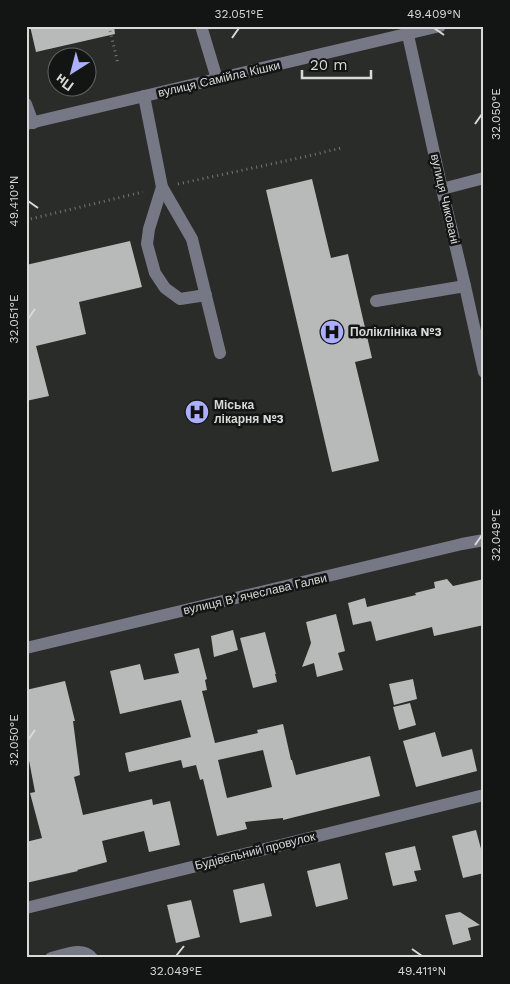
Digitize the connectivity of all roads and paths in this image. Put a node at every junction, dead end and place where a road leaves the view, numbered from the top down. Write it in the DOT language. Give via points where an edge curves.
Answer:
graph roads {
  1 [pos="109,26"];
  2 [pos="201,26"];
  3 [pos="440,26"];
  4 [pos="407,30"];
  5 [pos="118,64"];
  6 [pos="217,79"];
  7 [pos="144,96"];
  8 [pos="26,104"];
  9 [pos="29,123"];
  10 [pos="341,148"];
  11 [pos="484,178"];
  12 [pos="162,187"];
  13 [pos="442,189"];
  14 [pos="26,220"];
  15 [pos="465,286"];
  16 [pos="206,295"];
  17 [pos="376,301"];
  18 [pos="481,347"];
  19 [pos="220,353"];
  20 [pos="484,372"];
  21 [pos="484,540"];
  22 [pos="26,648"];
  23 [pos="484,795"];
  24 [pos="26,908"];
  25 [pos="52,958"];
  26 [pos="92,958"];
  1 -- 5 [label="path"];
  2 -- 6 [label="street"];
  3 -- 4 [label="street, вулиця Самійла Кішки"];
  4 -- 6 [label="street, вулиця Самійла Кішки"];
  4 -- 13 [label="street, вулиця Чиковані"];
  6 -- 7 [label="street, вулиця Самійла Кішки"];
  7 -- 9 [label="street, вулиця Самійла Кішки"];
  7 -- 12 [label="street"];
  8 -- 9 [label="street"];
  10 -- 12 [label="path"];
  11 -- 13 [label="street"];
  12 -- 14 [label="path"];
  12 -- 16 [label="street" via="192,239"];
  12 -- 16 [label="street" via="147,244 155,273 165,288 180,299"];
  13 -- 15 [label="street, вулиця Чиковані"];
  15 -- 17 [label="street"];
  15 -- 18 [label="street, вулиця Чиковані"];
  16 -- 19 [label="street"];
  18 -- 20 [label="street, вулиця Чиковані"];
  21 -- 22 [label="street, вулиця Вʼячеслава Галви"];
  23 -- 24 [label="street, Будівельний провулок"];
  25 -- 26 [label="street" via="78,951 88,953"];
}
